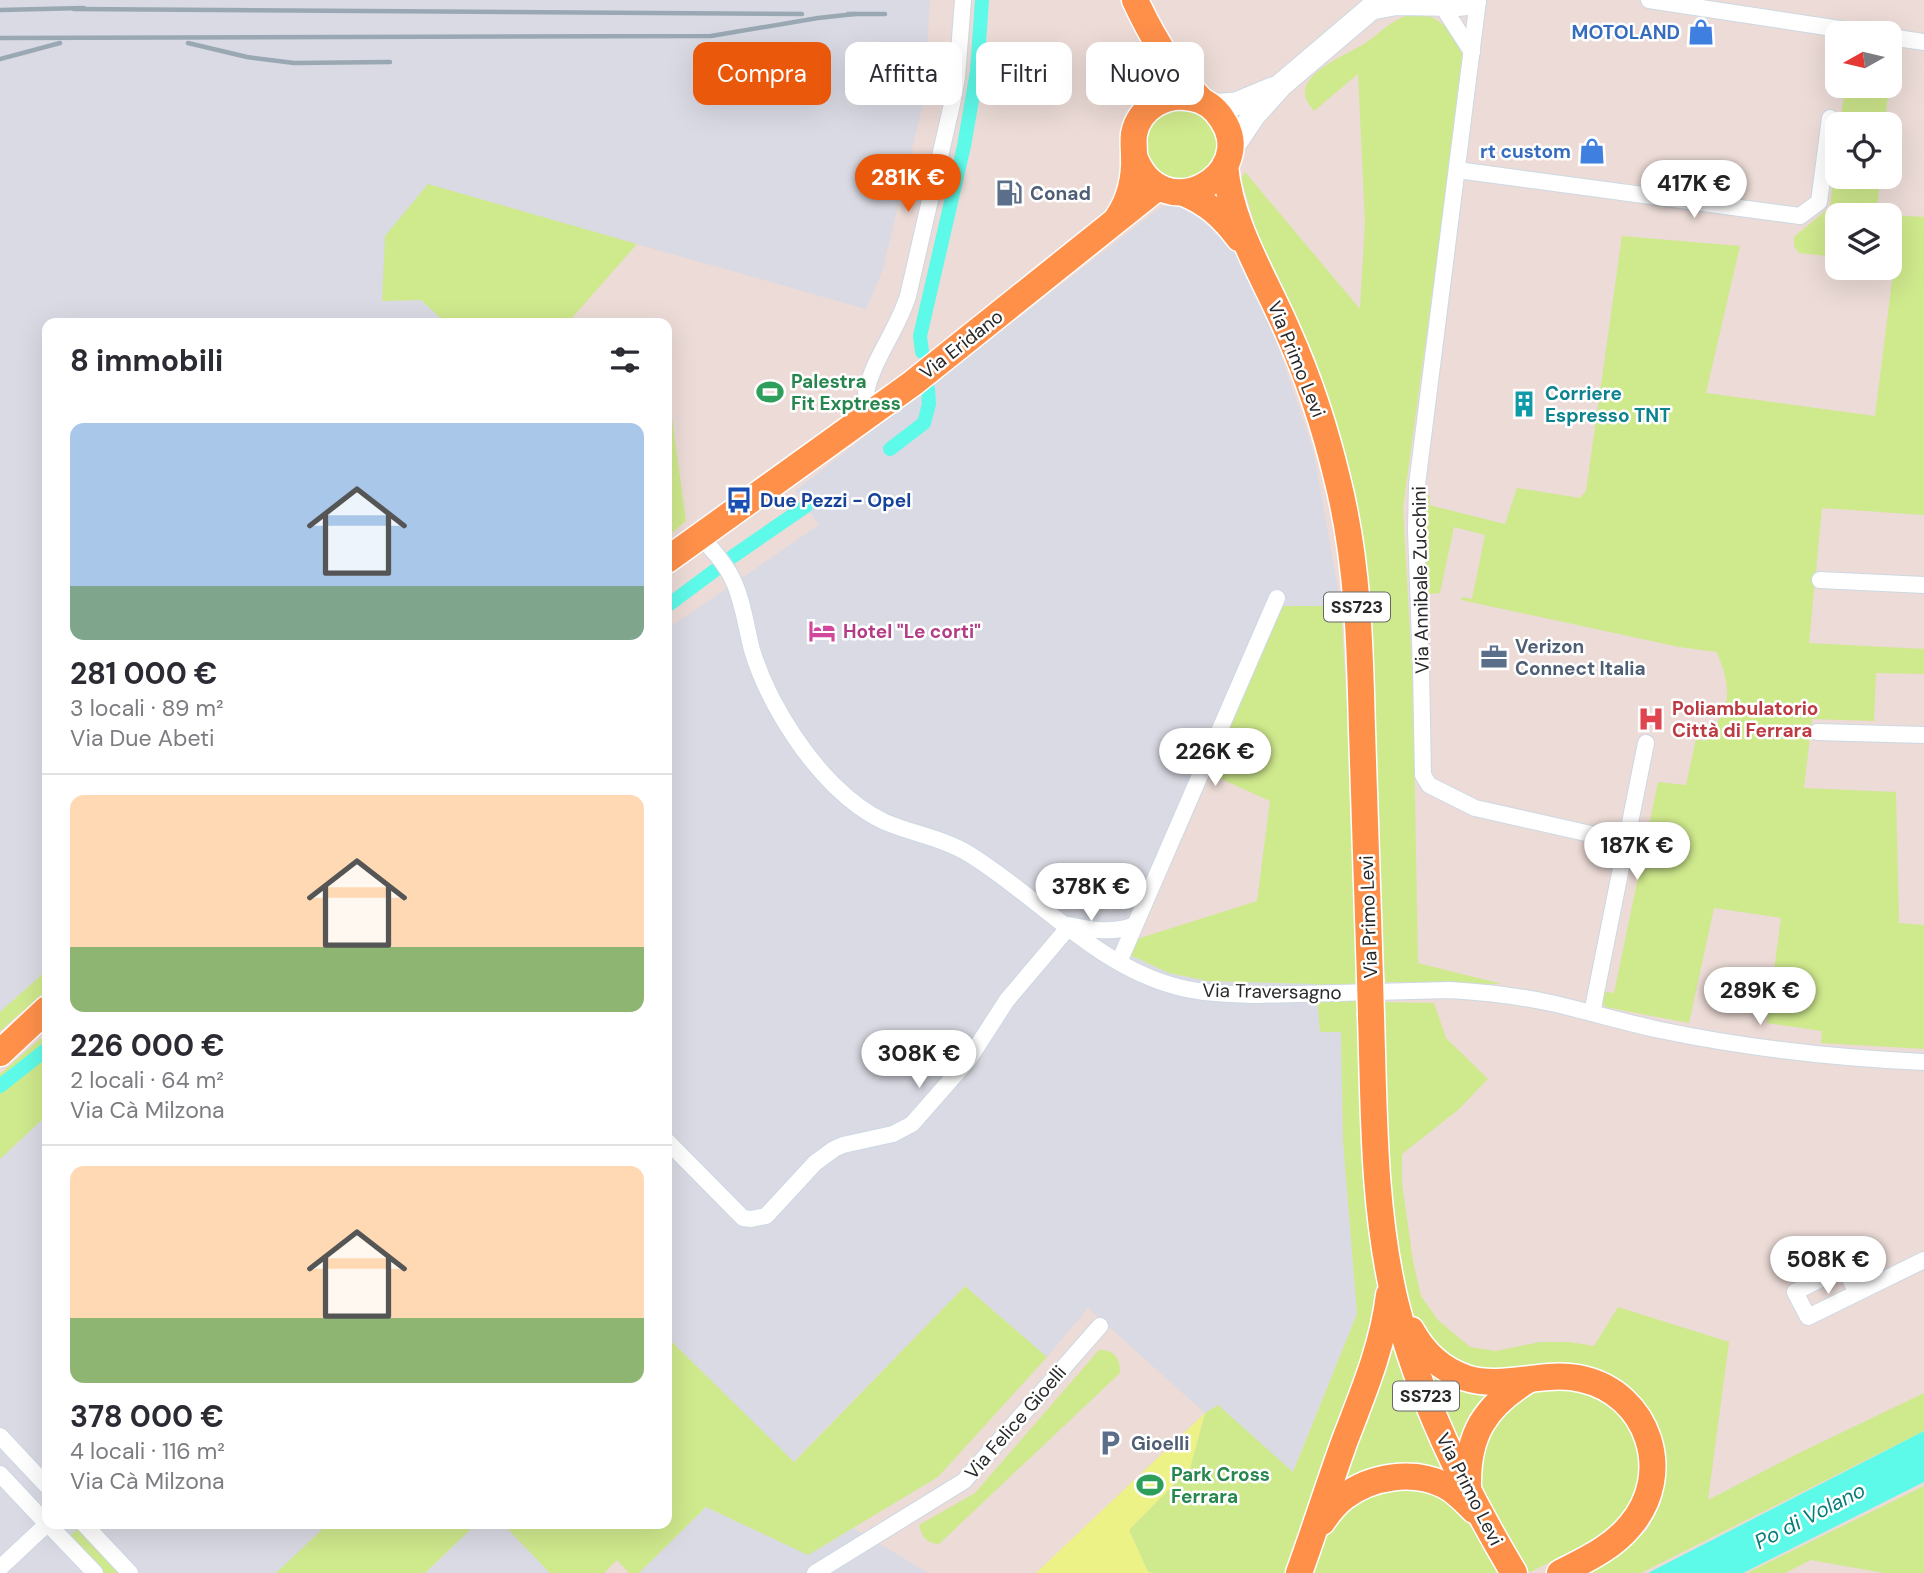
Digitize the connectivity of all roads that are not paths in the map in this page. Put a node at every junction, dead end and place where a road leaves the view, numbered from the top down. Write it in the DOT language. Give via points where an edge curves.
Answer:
graph roads {
  1 [pos="963,0"];
  2 [pos="1135,0"];
  3 [pos="1649,0"];
  4 [pos="1478,1"];
  5 [pos="1441,4"];
  6 [pos="1373,7"];
  7 [pos="1825,27"];
  8 [pos="1148,28"];
  9 [pos="1902,39"];
  10 [pos="1924,42"];
  11 [pos="1472,52"];
  12 [pos="1281,85"];
  13 [pos="1205,103"];
  14 [pos="1146,112"];
  15 [pos="1134,156"];
  16 [pos="1825,156"];
  17 [pos="1227,158"];
  18 [pos="1457,170"];
  19 [pos="1171,190"];
  20 [pos="1115,222"];
  21 [pos="1251,253"];
  22 [pos="874,412"];
  23 [pos="708,545"];
  24 [pos="672,558"];
  25 [pos="1820,580"];
  26 [pos="1924,585"];
  27 [pos="1277,598"];
  28 [pos="1817,732"];
  29 [pos="1924,735"];
  30 [pos="1646,743"];
  31 [pos="1626,842"];
  32 [pos="1135,925"];
  33 [pos="1064,926"];
  34 [pos="1119,962"];
  35 [pos="1592,1013"];
  36 [pos="41,1014"];
  37 [pos="0,1045"];
  38 [pos="0,1052"];
  39 [pos="1924,1062"];
  40 [pos="672,1146"];
  41 [pos="1924,1260"];
  42 [pos="1393,1288"];
  43 [pos="1857,1293"];
  44 [pos="1100,1326"];
  45 [pos="1529,1379"];
  46 [pos="0,1436"];
  47 [pos="0,1475"];
  48 [pos="42,1481"];
  49 [pos="1468,1487"];
  50 [pos="42,1518"];
  51 [pos="43,1529"];
  52 [pos="53,1529"];
  53 [pos="89,1529"];
  54 [pos="1490,1530"];
  55 [pos="1302,1564"];
  56 [pos="1510,1566"];
  57 [pos="0,1569"];
  58 [pos="95,1573"];
  59 [pos="130,1573"];
  60 [pos="815,1573"];
  61 [pos="1560,1573"];
  1 -- 22 [label="street" via="953,104 908,296 866,392"];
  2 -- 8 [label="main road"];
  3 -- 7 [label="street"];
  4 -- 5 [label="street, Via Annibale Zucchini" via="1467,7"];
  4 -- 11 [label="street, Via Annibale Zucchini"];
  5 -- 6 [label="street, Via Annibale Zucchini"];
  5 -- 11 [label="street"];
  6 -- 12 [label="main road, Via Eridano"];
  8 -- 13 [label="main road" via="1183,83"];
  8 -- 14 [label="main road" via="1156,85"];
  9 -- 10 [label="street"];
  11 -- 18 [label="street, Via Annibale Zucchini"];
  12 -- 13 [label="main road, Via Eridano" via="1236,104"];
  12 -- 17 [label="main road, Via Eridano" via="1248,123"];
  13 -- 14 [label="main road, Via Eridano" via="1173,97"];
  13 -- 17 [label="main road" via="1225,124"];
  14 -- 15 [label="main road, Via Eridano" via="1135,131"];
  15 -- 19 [label="main road" via="1143,174"];
  15 -- 20 [label="main road, Via Eridano" via="1131,187"];
  16 -- 18 [label="street" via="1819,202 1800,216"];
  17 -- 19 [label="main road, Via Eridano" via="1207,186"];
  17 -- 21 [label="main road, Via Primo Levi / SS723" via="1230,196"];
  18 -- 31 [label="street, Via Annibale Zucchini" via="1415,507 1423,775 1429,785 1475,808"];
  19 -- 20 [label="main road, Via Eridano"];
  19 -- 21 [label="main road, Via Primo Levi / SS723" via="1199,199 1217,212"];
  20 -- 22 [label="main road, Via Eridano"];
  21 -- 42 [label="main road, Via Primo Levi / SS723, bridge" via="1311,391 1346,516 1359,625 1376,1168"];
  22 -- 23 [label="main road, Via Eridano"];
  23 -- 24 [label="main road, Via Eridano"];
  23 -- 33 [label="street, Via Traversagno" via="731,576 753,653 785,723 838,788 887,823 941,839 967,853"];
  25 -- 26 [label="street"];
  27 -- 32 [label="street"];
  28 -- 29 [label="street"];
  30 -- 31 [label="street"];
  31 -- 35 [label="street"];
  32 -- 33 [label="street" via="1107,931"];
  32 -- 34 [label="street"];
  33 -- 34 [label="street, Via Traversagno"];
  33 -- 40 [label="street" via="969,1059 912,1124 824,1155 766,1216 743,1218"];
  34 -- 35 [label="street, Via Traversagno" via="1176,987 1201,992 1451,990 1531,999"];
  35 -- 39 [label="street, Via Traversagno" via="1670,1032 1762,1046"];
  36 -- 37 [label="main road"];
  36 -- 38 [label="main road"];
  41 -- 43 [label="street"];
  42 -- 45 [label="main road" via="1417,1341 1449,1370 1486,1382"];
  42 -- 49 [label="main road, Via Primo Levi / SS723" via="1429,1405"];
  42 -- 55 [label="main road" via="1384,1331"];
  44 -- 60 [label="street, Via Felice Gioelli" via="964,1481"];
  45 -- 49 [label="main road" via="1485,1415 1470,1453"];
  45 -- 61 [label="main road" via="1583,1379 1625,1400 1639,1418 1653,1460 1651,1483 1632,1524 1616,1541"];
  46 -- 48 [label="street"];
  47 -- 50 [label="street"];
  49 -- 54 [label="main road, Via Primo Levi / SS723"];
  51 -- 57 [label="street"];
  52 -- 58 [label="street"];
  53 -- 59 [label="street"];
  54 -- 55 [label="main road" via="1444,1485 1413,1477 1377,1480 1360,1486 1331,1508"];
  54 -- 56 [label="main road, Via Primo Levi / SS723"];
}
